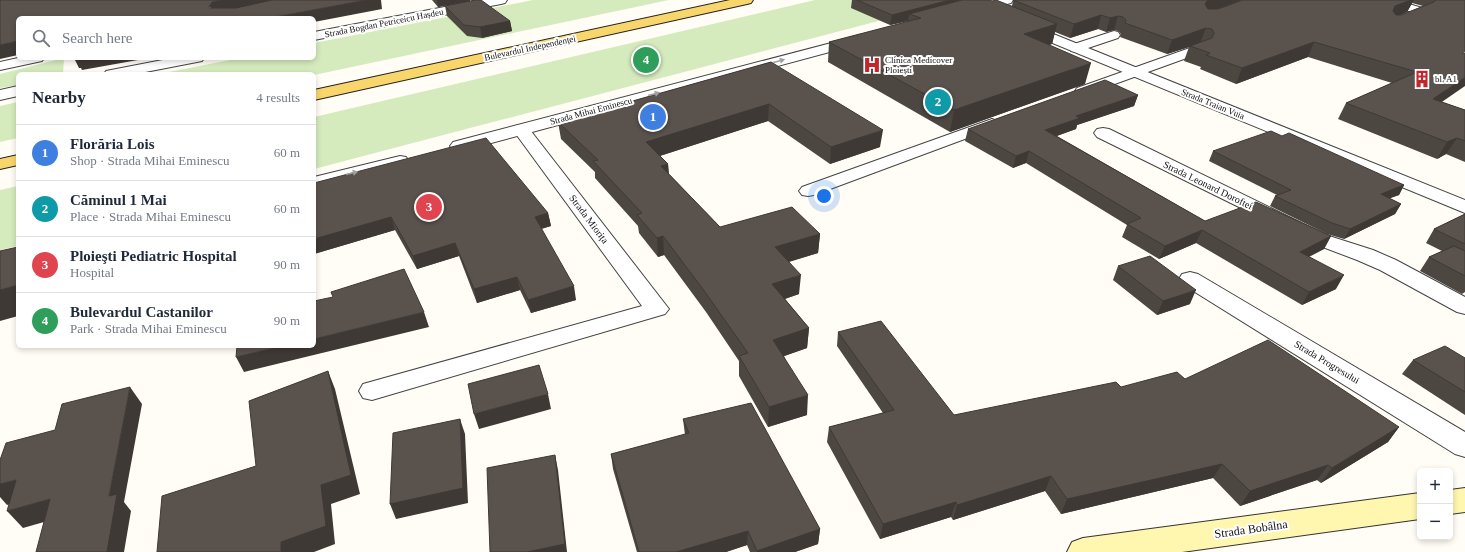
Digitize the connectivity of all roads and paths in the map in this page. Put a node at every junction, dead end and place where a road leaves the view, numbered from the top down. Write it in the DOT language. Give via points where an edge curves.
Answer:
graph roads {
  1 [pos="501,0"];
  2 [pos="747,0"];
  3 [pos="1007,0"];
  4 [pos="1382,0"];
  5 [pos="959,7"];
  6 [pos="979,7"];
  7 [pos="1393,24"];
  8 [pos="1114,35"];
  9 [pos="316,36"];
  10 [pos="873,36"];
  11 [pos="1076,48"];
  12 [pos="1201,48"];
  13 [pos="28,60"];
  14 [pos="186,60"];
  15 [pos="0,66"];
  16 [pos="122,72"];
  17 [pos="1135,72"];
  18 [pos="16,91"];
  19 [pos="0,94"];
  20 [pos="316,95"];
  21 [pos="1068,96"];
  22 [pos="1009,118"];
  23 [pos="521,130"];
  24 [pos="1103,133"];
  25 [pos="444,150"];
  26 [pos="414,157"];
  27 [pos="16,160"];
  28 [pos="0,164"];
  29 [pos="316,182"];
  30 [pos="808,191"];
  31 [pos="1465,207"];
  32 [pos="1190,279"];
  33 [pos="1465,307"];
  34 [pos="372,391"];
  35 [pos="1465,446"];
  36 [pos="1465,500"];
  37 [pos="1453,502"];
  38 [pos="1417,506"];
  39 [pos="1083,552"];
  1 -- 9 [label="street, Strada Bogdan Petriceicu Hașdeu"];
  2 -- 20 [label="main road, Bulevardul Independenței"];
  3 -- 6 [label="street"];
  4 -- 7 [label="lane" via="1422,11"];
  5 -- 6 [label="street, Strada Traian Vuia"];
  6 -- 11 [label="street, Strada Traian Vuia"];
  8 -- 11 [label="lane"];
  23 -- 10 [label="street, Strada Mihai Eminescu, one-way"];
  11 -- 17 [label="street, Strada Traian Vuia"];
  12 -- 17 [label="lane"];
  13 -- 15 [label="street"];
  14 -- 16 [label="street"];
  17 -- 21 [label="lane"];
  17 -- 31 [label="street, Strada Traian Vuia"];
  18 -- 19 [label="street"];
  22 -- 30 [label="lane"];
  23 -- 25 [label="street, Strada Mihai Eminescu"];
  23 -- 34 [label="street, Strada Miorița" via="657,309"];
  24 -- 33 [label="street, Strada Leonard Doroftei" via="1300,230 1388,266"];
  29 -- 26 [label="street, one-way"];
  27 -- 28 [label="main road"];
  32 -- 35 [label="street, Strada Progresului"];
  36 -- 37 [label="main road"];
  38 -- 39 [label="main road, Strada Bobâlna"];
}
